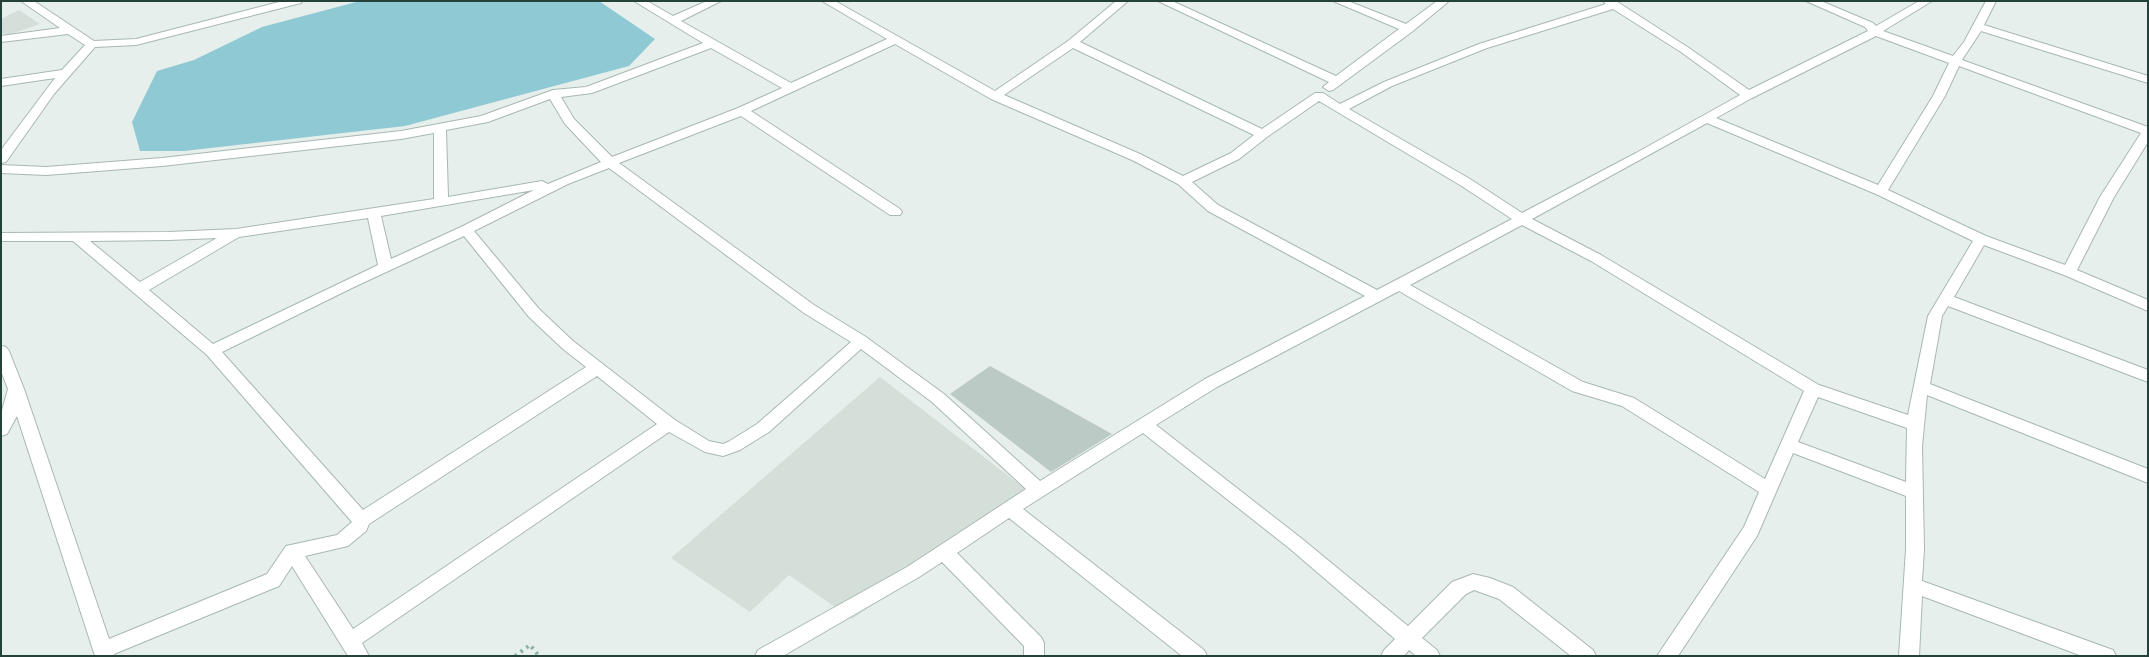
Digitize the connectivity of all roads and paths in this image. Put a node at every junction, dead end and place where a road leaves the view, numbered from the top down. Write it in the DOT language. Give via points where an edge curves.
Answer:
graph roads {
  1 [pos="26,1"];
  2 [pos="297,1"];
  3 [pos="639,1"];
  4 [pos="716,1"];
  5 [pos="827,1"];
  6 [pos="1122,1"];
  7 [pos="1163,1"];
  8 [pos="1338,1"];
  9 [pos="1444,1"];
  10 [pos="1811,1"];
  11 [pos="1927,1"];
  12 [pos="1991,1"];
  13 [pos="1611,3"];
  14 [pos="672,21"];
  15 [pos="1978,27"];
  16 [pos="1409,29"];
  17 [pos="70,30"];
  18 [pos="1875,32"];
  19 [pos="1,39"];
  20 [pos="894,40"];
  21 [pos="1072,43"];
  22 [pos="92,44"];
  23 [pos="712,44"];
  24 [pos="1956,60"];
  25 [pos="66,73"];
  26 [pos="2148,80"];
  27 [pos="1337,81"];
  28 [pos="1,83"];
  29 [pos="791,88"];
  30 [pos="553,94"];
  31 [pos="1748,95"];
  32 [pos="994,96"];
  33 [pos="1319,96"];
  34 [pos="1340,109"];
  35 [pos="742,111"];
  36 [pos="1707,119"];
  37 [pos="440,128"];
  38 [pos="2148,132"];
  39 [pos="1263,134"];
  40 [pos="1,160"];
  41 [pos="610,162"];
  42 [pos="1,169"];
  43 [pos="563,181"];
  44 [pos="1183,181"];
  45 [pos="1882,191"];
  46 [pos="440,203"];
  47 [pos="895,212"];
  48 [pos="374,213"];
  49 [pos="1520,218"];
  50 [pos="466,230"];
  51 [pos="236,233"];
  52 [pos="1,237"];
  53 [pos="77,237"];
  54 [pos="1981,239"];
  55 [pos="386,267"];
  56 [pos="2069,272"];
  57 [pos="1398,284"];
  58 [pos="139,289"];
  59 [pos="1376,296"];
  60 [pos="1944,299"];
  61 [pos="2148,306"];
  62 [pos="860,342"];
  63 [pos="212,351"];
  64 [pos="1,352"];
  65 [pos="597,368"];
  66 [pos="2148,376"];
  67 [pos="1922,387"];
  68 [pos="16,389"];
  69 [pos="1813,389"];
  70 [pos="3,423"];
  71 [pos="669,424"];
  72 [pos="1915,424"];
  73 [pos="1144,425"];
  74 [pos="1789,444"];
  75 [pos="2148,476"];
  76 [pos="1039,490"];
  77 [pos="1770,490"];
  78 [pos="1915,492"];
  79 [pos="1010,508"];
  80 [pos="361,520"];
  81 [pos="292,551"];
  82 [pos="944,552"];
  83 [pos="1914,585"];
  84 [pos="1408,638"];
  85 [pos="355,648"];
  86 [pos="104,653"];
  87 [pos="515,656"];
  88 [pos="539,656"];
  89 [pos="765,656"];
  90 [pos="1034,656"];
  91 [pos="1197,656"];
  92 [pos="1391,656"];
  93 [pos="1430,656"];
  94 [pos="1586,656"];
  95 [pos="1668,656"];
  96 [pos="1909,656"];
  97 [pos="2106,656"];
  1 -- 17 [label="street"];
  2 -- 22 [label="street" via="136,42"];
  3 -- 14 [label="street"];
  4 -- 14 [label="street"];
  5 -- 20 [label="street"];
  6 -- 21 [label="street"];
  7 -- 27 [label="street"];
  8 -- 16 [label="street"];
  9 -- 16 [label="street"];
  10 -- 18 [label="street" via="1868,25"];
  11 -- 18 [label="street"];
  12 -- 15 [label="street"];
  13 -- 31 [label="street"];
  13 -- 34 [label="street" via="1388,84"];
  14 -- 23 [label="street"];
  15 -- 24 [label="street"];
  15 -- 26 [label="street"];
  16 -- 27 [label="street"];
  17 -- 19 [label="street"];
  17 -- 22 [label="street"];
  18 -- 24 [label="street"];
  18 -- 31 [label="street"];
  20 -- 29 [label="street"];
  20 -- 32 [label="street"];
  21 -- 32 [label="street"];
  21 -- 39 [label="street"];
  22 -- 25 [label="street"];
  23 -- 29 [label="street"];
  23 -- 30 [label="street" via="588,90"];
  24 -- 38 [label="street"];
  24 -- 45 [label="street" via="1939,96"];
  25 -- 28 [label="street"];
  25 -- 40 [label="street"];
  27 -- 33 [label="street"];
  29 -- 35 [label="street"];
  30 -- 37 [label="street" via="484,119"];
  30 -- 41 [label="street" via="569,121"];
  31 -- 36 [label="street"];
  32 -- 44 [label="street" via="1128,153"];
  33 -- 34 [label="street"];
  33 -- 39 [label="street"];
  34 -- 49 [label="street"];
  35 -- 41 [label="street"];
  35 -- 47 [label="street"];
  36 -- 45 [label="street"];
  36 -- 49 [label="street"];
  37 -- 42 [label="street" via="162,162 46,171"];
  37 -- 46 [label="street"];
  38 -- 56 [label="street" via="2107,197"];
  39 -- 44 [label="street" via="1235,156"];
  41 -- 43 [label="street"];
  41 -- 62 [label="street"];
  43 -- 46 [label="street"];
  43 -- 50 [label="street"];
  44 -- 59 [label="street" via="1213,208"];
  45 -- 54 [label="street"];
  46 -- 48 [label="street"];
  48 -- 51 [label="street"];
  48 -- 55 [label="street"];
  49 -- 57 [label="street"];
  49 -- 69 [label="street" via="1596,258"];
  50 -- 55 [label="street"];
  50 -- 65 [label="street" via="534,313"];
  51 -- 53 [label="street"];
  51 -- 58 [label="street"];
  52 -- 53 [label="street"];
  53 -- 58 [label="street"];
  54 -- 56 [label="street"];
  54 -- 60 [label="street"];
  55 -- 63 [label="street"];
  56 -- 61 [label="street"];
  57 -- 59 [label="street"];
  57 -- 77 [label="street" via="1578,388 1628,402"];
  58 -- 63 [label="street"];
  59 -- 73 [label="street" via="1210,382"];
  60 -- 66 [label="street"];
  60 -- 67 [label="street" via="1930,334"];
  62 -- 71 [label="street" via="763,428 734,446 723,450 705,446"];
  62 -- 76 [label="street" via="960,416"];
  63 -- 80 [label="street"];
  64 -- 68 [label="street"];
  65 -- 71 [label="street"];
  65 -- 80 [label="street"];
  67 -- 72 [label="street"];
  67 -- 75 [label="street"];
  68 -- 70 [label="street"];
  68 -- 86 [label="street"];
  69 -- 72 [label="street"];
  69 -- 74 [label="street"];
  71 -- 85 [label="street"];
  72 -- 78 [label="street"];
  73 -- 76 [label="street"];
  73 -- 84 [label="street" via="1295,543"];
  74 -- 77 [label="street"];
  74 -- 78 [label="street"];
  76 -- 79 [label="street"];
  77 -- 95 [label="street" via="1751,531"];
  78 -- 83 [label="street"];
  79 -- 82 [label="street"];
  79 -- 91 [label="street"];
  80 -- 81 [label="street" via="354,533 342,541"];
  81 -- 85 [label="street"];
  81 -- 86 [label="street" via="273,580"];
  82 -- 89 [label="street"];
  82 -- 90 [label="street" via="1034,643"];
  83 -- 96 [label="street"];
  83 -- 97 [label="street"];
  84 -- 92 [label="street"];
  84 -- 93 [label="street"];
  84 -- 94 [label="street" via="1459,588 1473,582 1506,593"];
  87 -- 88 [label="path" via="530,645"];
}
